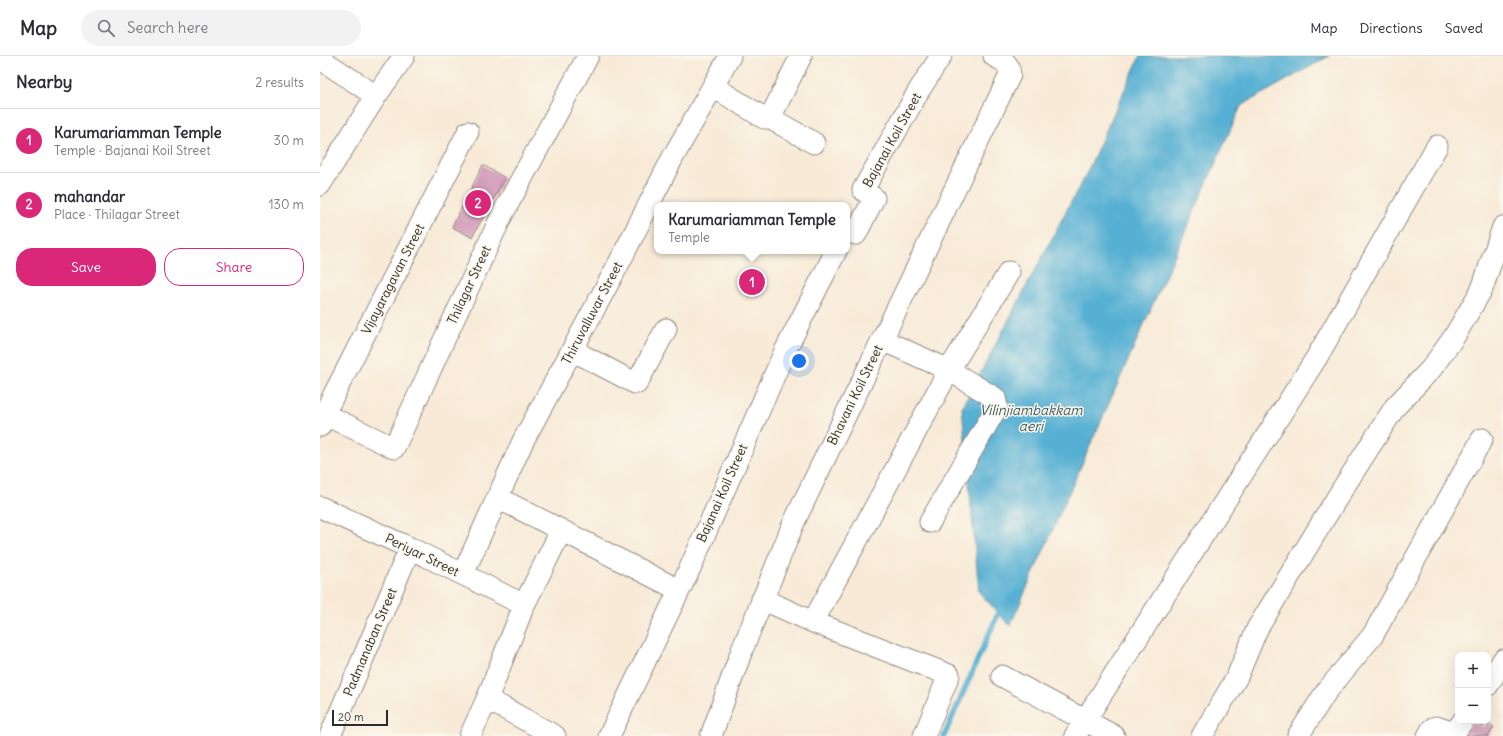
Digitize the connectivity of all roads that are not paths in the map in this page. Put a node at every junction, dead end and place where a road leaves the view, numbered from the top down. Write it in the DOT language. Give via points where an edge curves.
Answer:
graph roads {
  1 [pos="404,56"];
  2 [pos="588,56"];
  3 [pos="730,56"];
  4 [pos="801,56"];
  5 [pos="941,56"];
  6 [pos="1000,59"];
  7 [pos="324,62"];
  8 [pos="714,87"];
  9 [pos="376,96"];
  10 [pos="768,117"];
  11 [pos="468,132"];
  12 [pos="814,143"];
  13 [pos="1437,146"];
  14 [pos="320,185"];
  15 [pos="1503,227"];
  16 [pos="850,233"];
  17 [pos="834,254"];
  18 [pos="1009,272"];
  19 [pos="666,329"];
  20 [pos="882,340"];
  21 [pos="572,350"];
  22 [pos="949,370"];
  23 [pos="322,420"];
  24 [pos="1482,439"];
  25 [pos="498,498"];
  26 [pos="320,507"];
  27 [pos="930,522"];
  28 [pos="561,531"];
  29 [pos="410,548"];
  30 [pos="463,574"];
  31 [pos="679,590"];
  32 [pos="762,600"];
  33 [pos="524,605"];
  34 [pos="813,622"];
  35 [pos="1503,660"];
  36 [pos="1002,676"];
  37 [pos="1491,680"];
  38 [pos="487,699"];
  39 [pos="1461,724"];
  40 [pos="1080,729"];
  41 [pos="330,736"];
  42 [pos="470,736"];
  43 [pos="555,736"];
  44 [pos="609,736"];
  45 [pos="711,736"];
  46 [pos="924,736"];
  47 [pos="1114,736"];
  48 [pos="1202,736"];
  49 [pos="1298,736"];
  50 [pos="1428,736"];
  1 -- 9 [label="street"];
  2 -- 23 [label="street, Thilagar Street" via="502,215 394,448"];
  3 -- 8 [label="street, Thiruvalluvar Street"];
  4 -- 10 [label="street" via="772,114"];
  5 -- 16 [label="street, Bajanai Koil Street" via="863,190 874,198 856,234"];
  6 -- 20 [label="street, Bhavani Koil Street" via="1009,67 1010,75"];
  7 -- 9 [label="street"];
  8 -- 10 [label="street" via="764,118"];
  8 -- 21 [label="street, Thiruvalluvar Street" via="672,157"];
  9 -- 14 [label="street"];
  10 -- 12 [label="street"];
  11 -- 23 [label="street, Vijayaragavan Street"];
  13 -- 40 [label="street" via="1317,357"];
  15 -- 48 [label="street" via="1482,289 1454,337 1431,368 1395,407 1347,482 1257,629 1237,677"];
  17 -- 31 [label="street, Bajanai Koil Street" via="785,351"];
  18 -- 22 [label="street"];
  19 -- 21 [label="street" via="637,383"];
  20 -- 22 [label="street"];
  20 -- 32 [label="street, Bhavani Koil Street" via="794,522"];
  21 -- 25 [label="street, Thiruvalluvar Street" via="523,441"];
  22 -- 27 [label="street" via="995,398 997,407"];
  22 -- 34 [label="street"];
  24 -- 49 [label="street" via="1373,635 1326,692"];
  25 -- 28 [label="street"];
  25 -- 30 [label="street, Thiruvalluvar Street"];
  26 -- 29 [label="street, Periyar Street"];
  28 -- 31 [label="street"];
  28 -- 33 [label="street"];
  29 -- 30 [label="street, Periyar Street"];
  29 -- 41 [label="street, Padmanaban Street"];
  30 -- 33 [label="street, Periyar Street"];
  31 -- 44 [label="street, Bajanai Koil Street"];
  32 -- 34 [label="street"];
  32 -- 45 [label="street, Bhavani Koil Street"];
  33 -- 38 [label="street"];
  34 -- 46 [label="street" via="949,675"];
  35 -- 37 [label="street"];
  36 -- 40 [label="street"];
  38 -- 42 [label="street"];
  38 -- 43 [label="street"];
  39 -- 50 [label="street" via="1455,732 1436,727"];
  40 -- 47 [label="street"];
}
